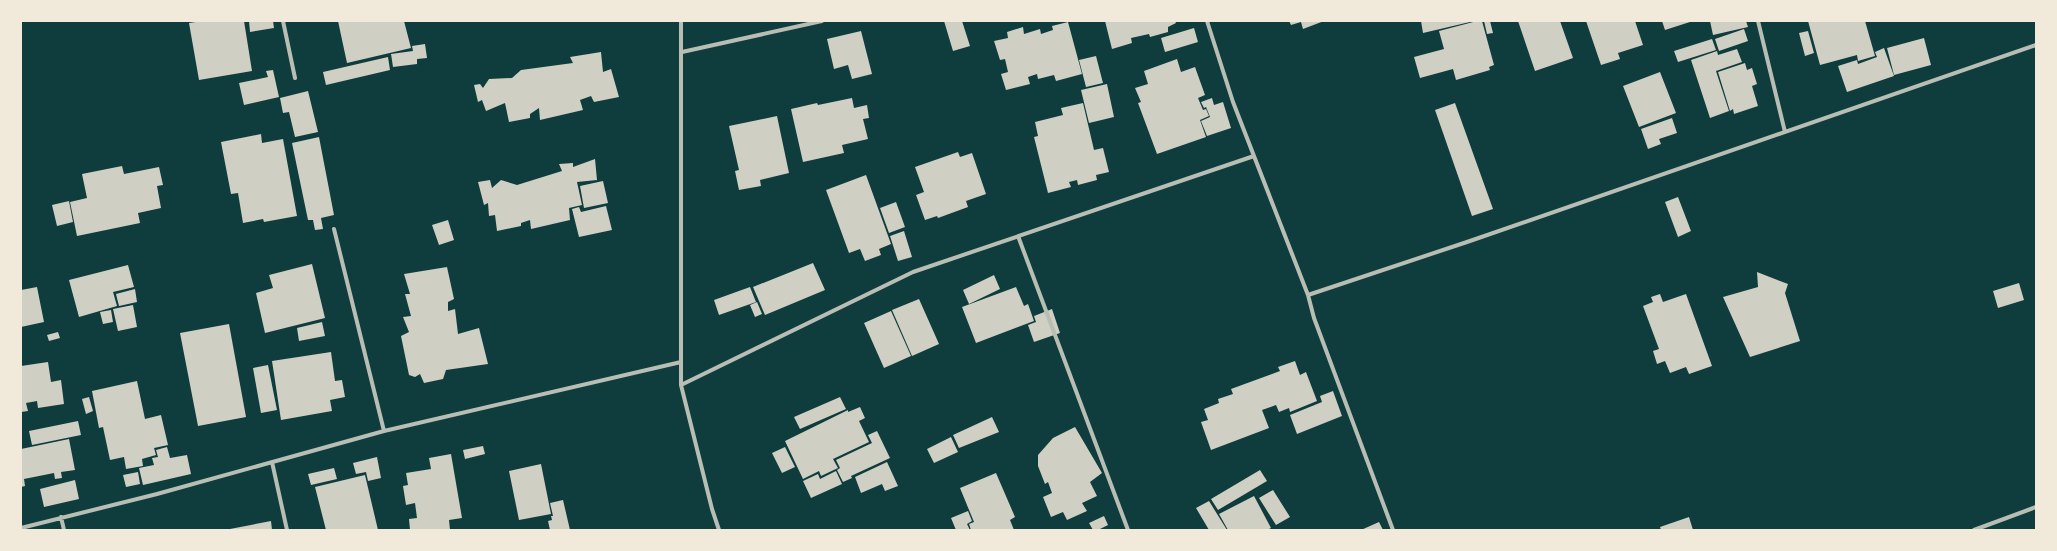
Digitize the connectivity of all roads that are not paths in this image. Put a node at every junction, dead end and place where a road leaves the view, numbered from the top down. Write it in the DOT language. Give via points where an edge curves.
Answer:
graph roads {
  1 [pos="283,21"];
  2 [pos="680,21"];
  3 [pos="822,21"];
  4 [pos="1207,21"];
  5 [pos="1758,21"];
  6 [pos="2036,45"];
  7 [pos="682,52"];
  8 [pos="295,78"];
  9 [pos="1785,132"];
  10 [pos="1254,156"];
  11 [pos="334,229"];
  12 [pos="1018,236"];
  13 [pos="1308,295"];
  14 [pos="681,362"];
  15 [pos="681,385"];
  16 [pos="384,431"];
  17 [pos="272,462"];
  18 [pos="2036,507"];
  19 [pos="61,517"];
  20 [pos="21,528"];
  21 [pos="64,530"];
  22 [pos="287,530"];
  23 [pos="719,530"];
  24 [pos="1128,530"];
  25 [pos="1393,530"];
  26 [pos="1974,530"];
  1 -- 8 [label="street"];
  2 -- 7 [label="street"];
  3 -- 7 [label="street"];
  4 -- 10 [label="street"];
  5 -- 9 [label="street"];
  6 -- 9 [label="street"];
  7 -- 14 [label="street"];
  9 -- 13 [label="street"];
  10 -- 12 [label="street"];
  10 -- 13 [label="street"];
  11 -- 16 [label="street"];
  12 -- 15 [label="street" via="913,272"];
  12 -- 24 [label="street"];
  13 -- 25 [label="street" via="1314,318"];
  14 -- 15 [label="street"];
  14 -- 16 [label="street"];
  15 -- 23 [label="street"];
  16 -- 17 [label="street"];
  17 -- 19 [label="street"];
  17 -- 22 [label="street"];
  18 -- 26 [label="street"];
  19 -- 20 [label="street"];
  19 -- 21 [label="street"];
}
